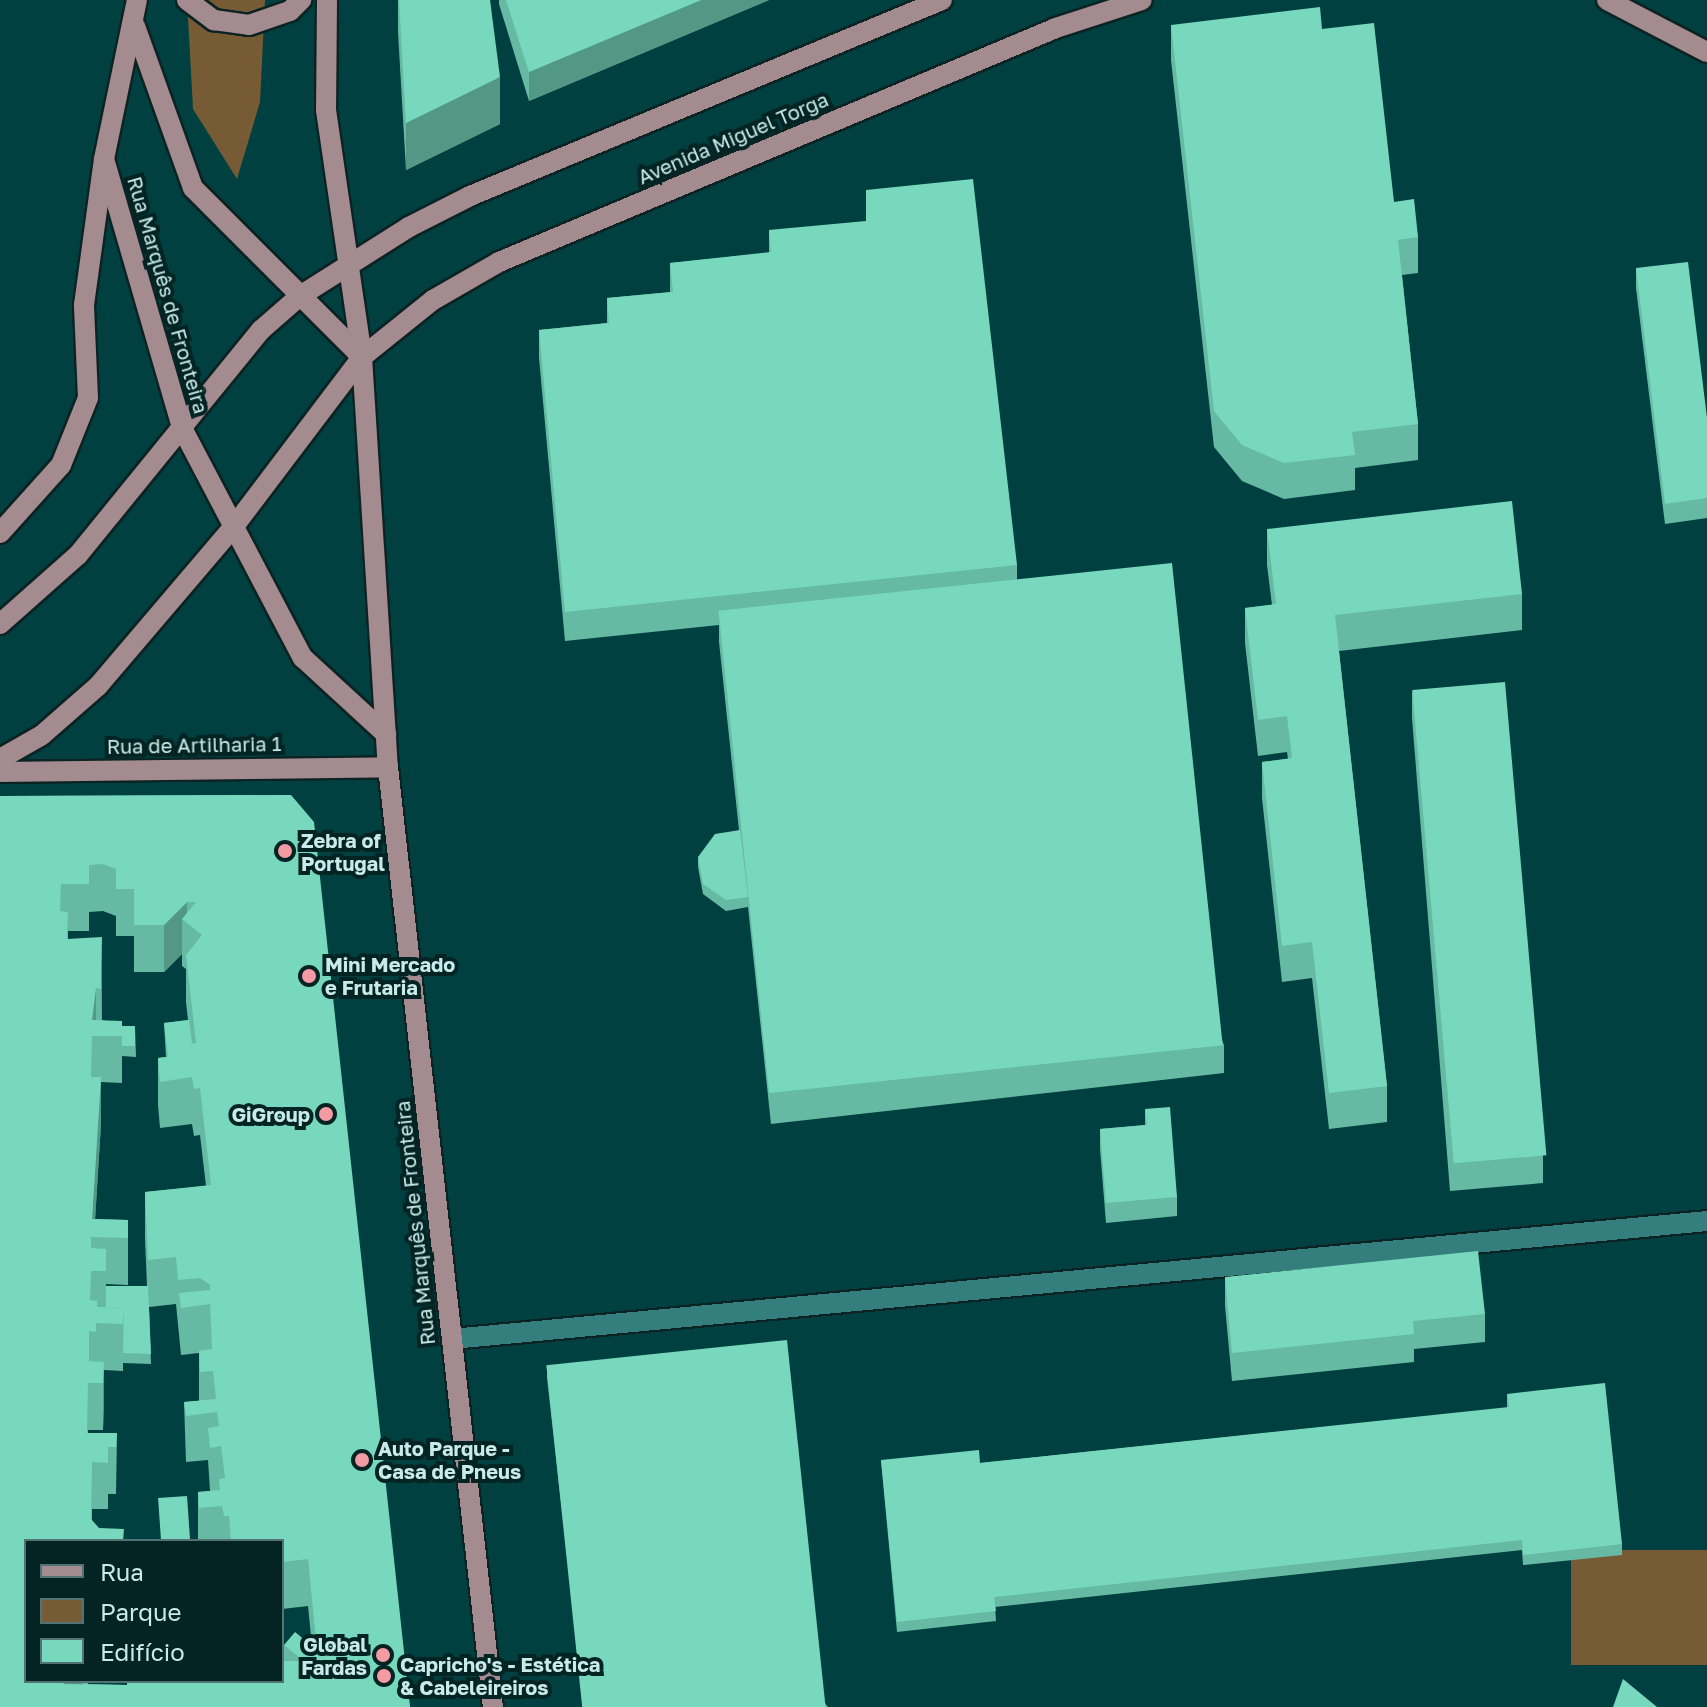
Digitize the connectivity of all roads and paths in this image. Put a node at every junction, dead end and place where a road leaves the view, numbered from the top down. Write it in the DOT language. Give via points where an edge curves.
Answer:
graph roads {
  1 [pos="137,0"];
  2 [pos="187,0"];
  3 [pos="301,0"];
  4 [pos="327,0"];
  5 [pos="942,0"];
  6 [pos="1142,0"];
  7 [pos="1607,0"];
  8 [pos="135,25"];
  9 [pos="1707,52"];
  10 [pos="104,159"];
  11 [pos="347,267"];
  12 [pos="300,296"];
  13 [pos="362,357"];
  14 [pos="182,428"];
  15 [pos="235,525"];
  16 [pos="0,533"];
  17 [pos="0,624"];
  18 [pos="386,734"];
  19 [pos="0,759"];
  20 [pos="388,767"];
  21 [pos="0,772"];
  22 [pos="1707,1221"];
  23 [pos="452,1339"];
  24 [pos="493,1707"];
  1 -- 8 [label="main road, Rua Marquês de Fronteira"];
  2 -- 3 [label="main road" via="214,20 249,25 290,11"];
  4 -- 11 [label="main road, Rua Marquês de Fronteira" via="326,110"];
  5 -- 11 [label="main road" via="470,196"];
  6 -- 13 [label="main road, Avenida Miguel Torga" via="1056,28 499,262 433,300"];
  7 -- 9 [label="main road"];
  8 -- 10 [label="main road, Rua Marquês de Fronteira"];
  8 -- 12 [label="main road" via="193,188"];
  10 -- 14 [label="main road, Rua Marquês de Fronteira"];
  10 -- 16 [label="main road" via="84,305 88,398 61,465"];
  11 -- 12 [label="main road"];
  11 -- 13 [label="main road, Rua Marquês de Fronteira"];
  12 -- 13 [label="main road"];
  12 -- 14 [label="main road" via="261,330"];
  13 -- 15 [label="main road, Avenida Miguel Torga"];
  13 -- 18 [label="main road, Rua Marquês de Fronteira"];
  14 -- 15 [label="main road, Rua Marquês de Fronteira"];
  14 -- 17 [label="main road" via="78,555"];
  15 -- 18 [label="main road, Rua Marquês de Fronteira" via="303,658"];
  15 -- 19 [label="main road, Avenida Miguel Torga" via="98,686 42,735"];
  18 -- 20 [label="main road, Rua Marquês de Fronteira"];
  20 -- 21 [label="main road, Rua de Artilharia 1"];
  20 -- 23 [label="main road, Rua Marquês de Fronteira"];
  22 -- 23 [label="lane"];
  23 -- 24 [label="main road, Rua Marquês de Fronteira"];
}
